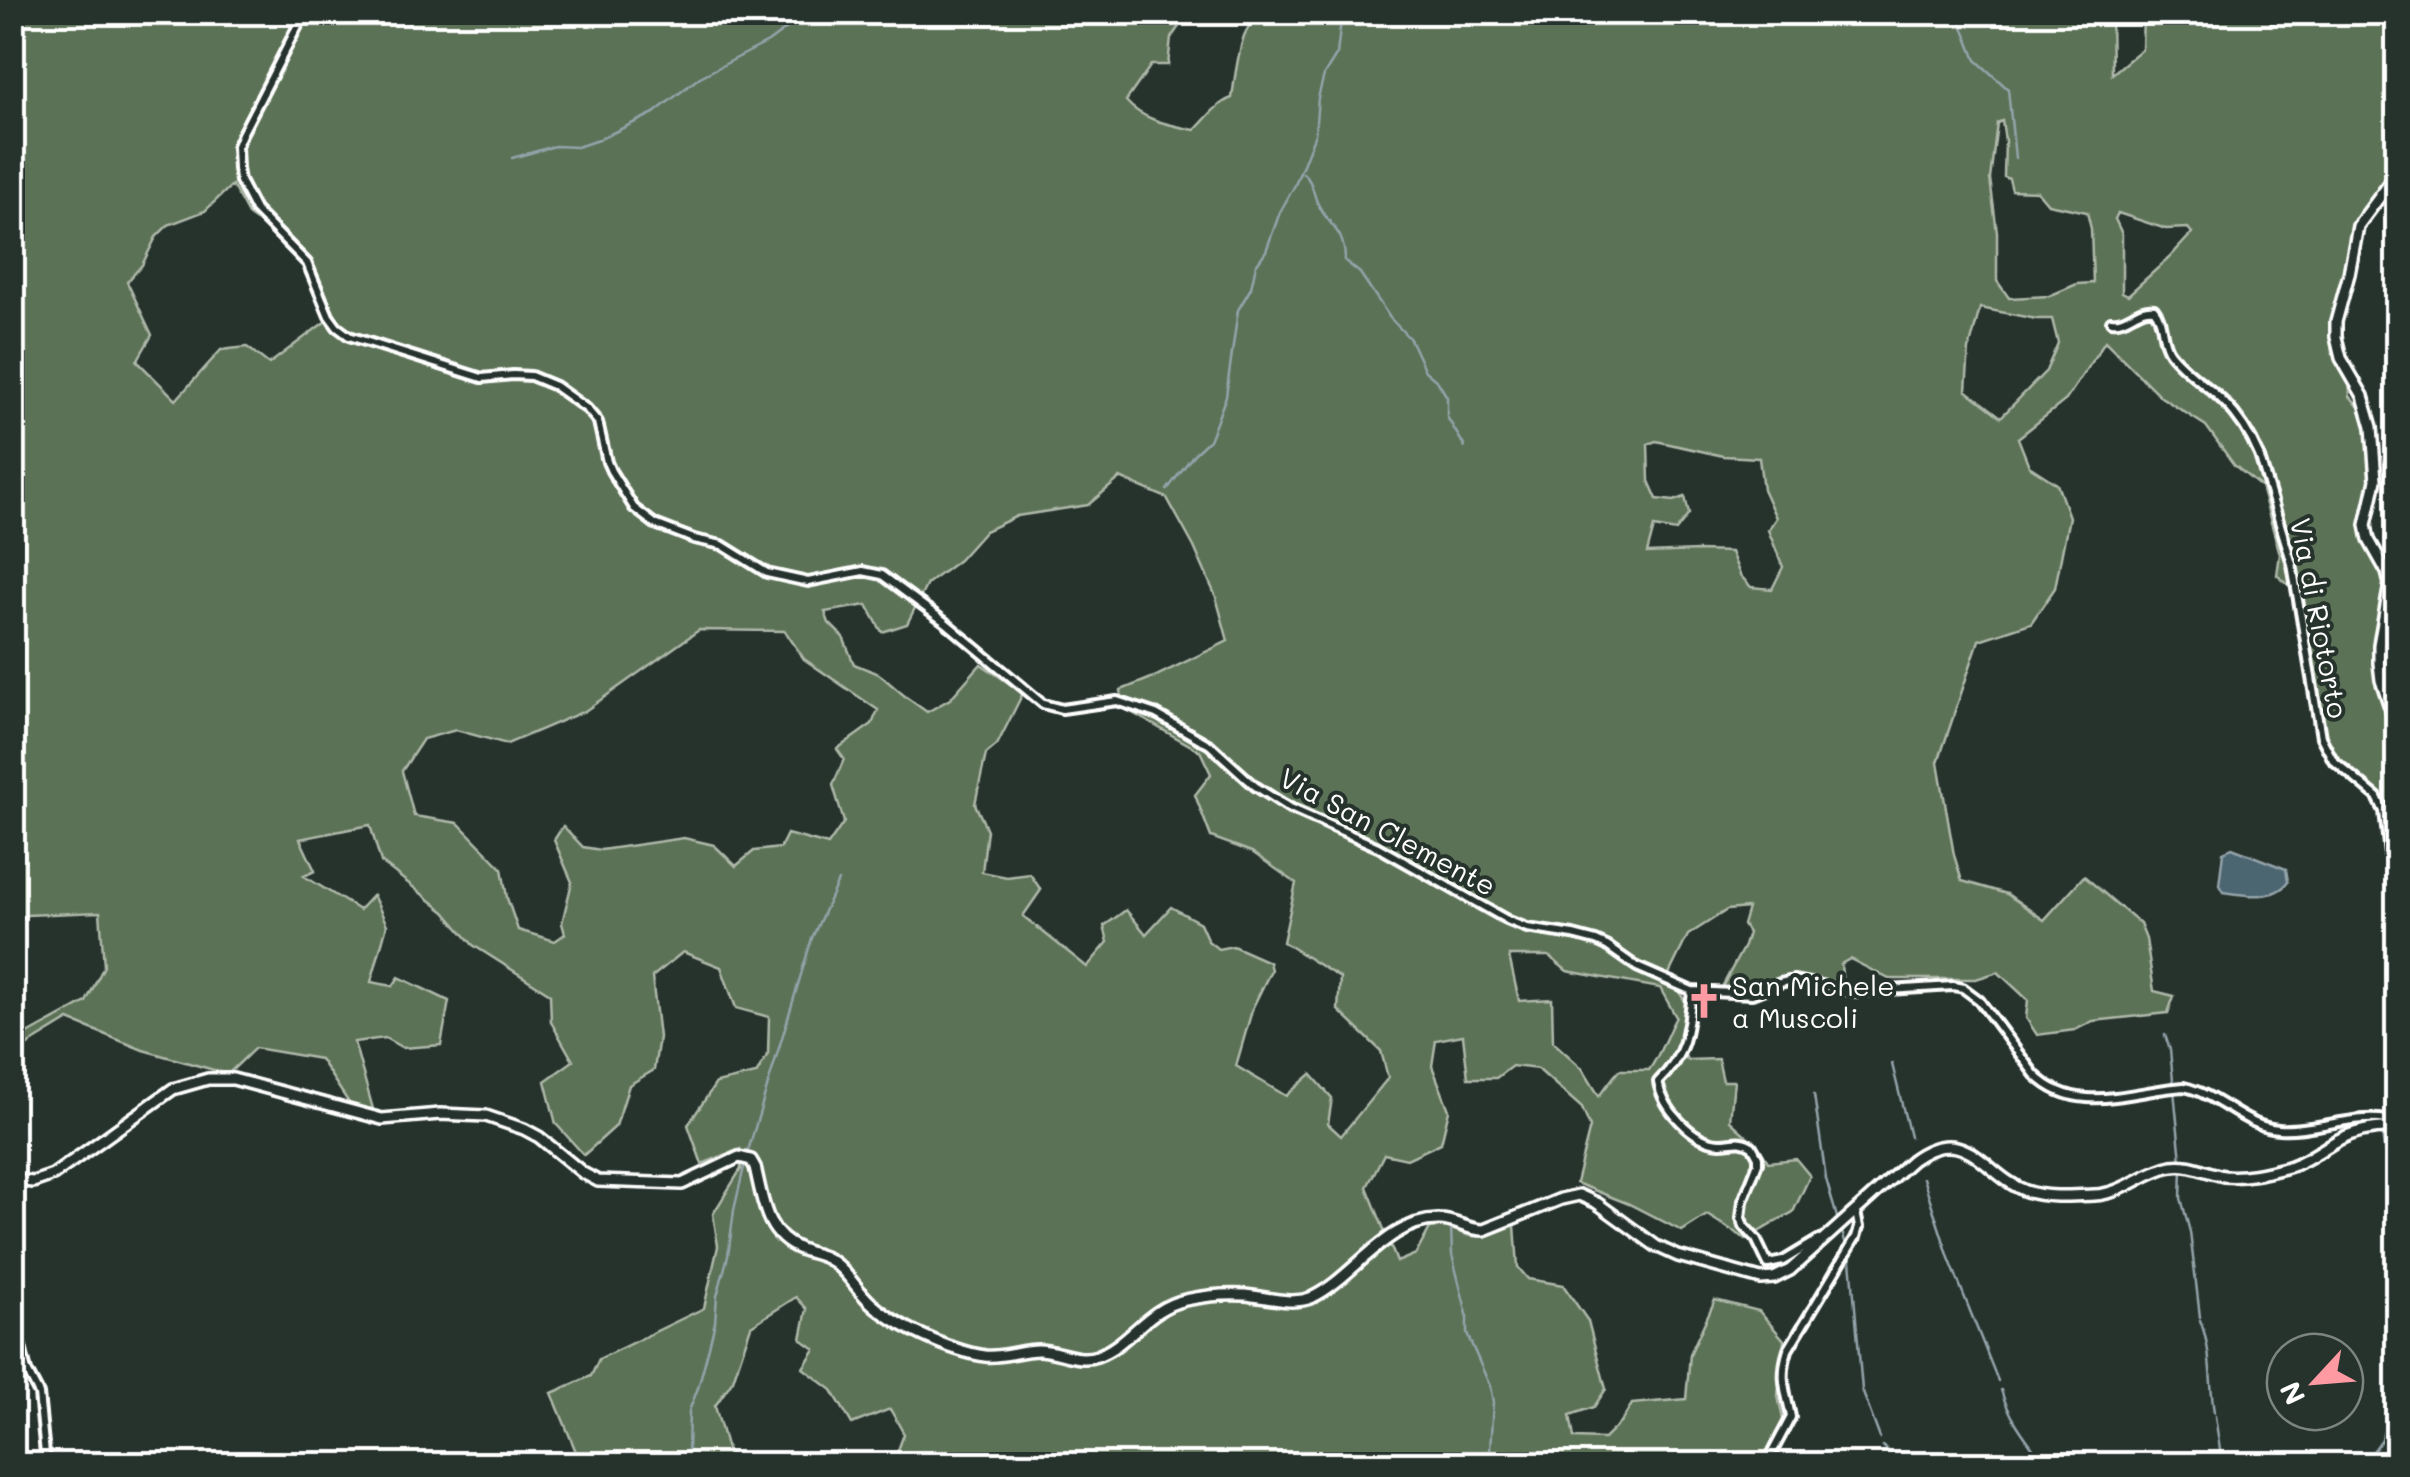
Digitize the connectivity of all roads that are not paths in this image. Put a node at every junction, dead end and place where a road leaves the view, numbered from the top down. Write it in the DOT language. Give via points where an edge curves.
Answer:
graph roads {
  1 [pos="305,12"];
  2 [pos="2398,172"];
  3 [pos="2111,322"];
  4 [pos="2398,731"];
  5 [pos="2398,876"];
  6 [pos="2398,940"];
  7 [pos="1692,991"];
  8 [pos="2398,1000"];
  9 [pos="2398,1126"];
  10 [pos="12,1180"];
  11 [pos="1856,1212"];
  12 [pos="1837,1228"];
  13 [pos="12,1311"];
  14 [pos="46,1464"];
  15 [pos="1766,1464"];
  1 -- 7 [label="street, Via San Clemente" via="242,134 238,169 255,210 307,262 329,316 349,336 482,378 531,376 555,386 598,422 611,471 634,508 655,524 722,545 767,573 808,582 863,570 882,575 1043,704 1062,709 1117,701 1144,708 1210,745 1288,806 1378,847 1509,922 1596,941"];
  2 -- 4 [label="main road" via="2358,226 2336,337 2363,396 2373,438 2376,488 2366,526 2390,584 2379,663"];
  3 -- 5 [label="street, Via di Riotorto" via="2154,309 2170,353 2224,402 2252,440 2290,556 2321,737 2334,760 2378,797"];
  6 -- 8 [label="main road" via="2392,974"];
  7 -- 9 [label="street, Via San Clemente" via="1752,994 1793,980 1857,992 1954,986 1979,1000 2035,1075 2064,1094 2098,1099 2196,1090 2277,1130 2375,1119"];
  7 -- 12 [label="street" via="1684,1045 1658,1082 1669,1110 1709,1140 1752,1146 1758,1162 1742,1218 1768,1264"];
  9 -- 11 [label="main road" via="2355,1133 2296,1165 2221,1175 2181,1165 2102,1195 2020,1188 1968,1151 1944,1147 1920,1155"];
  10 -- 12 [label="main road" via="53,1175 174,1089 220,1078 382,1119 486,1116 540,1137 598,1181 682,1184 745,1157 756,1167 769,1222 780,1237 829,1258 873,1305 909,1329 985,1356 1038,1350 1092,1358 1172,1304 1233,1295 1300,1301 1408,1228 1441,1220 1491,1229 1573,1195 1590,1198 1669,1252 1761,1280 1785,1273"];
  11 -- 12 [label="main road"];
  11 -- 15 [label="street" via="1859,1227 1848,1251 1788,1350 1783,1380 1791,1417"];
  13 -- 14 [label="street" via="39,1394"];
}
